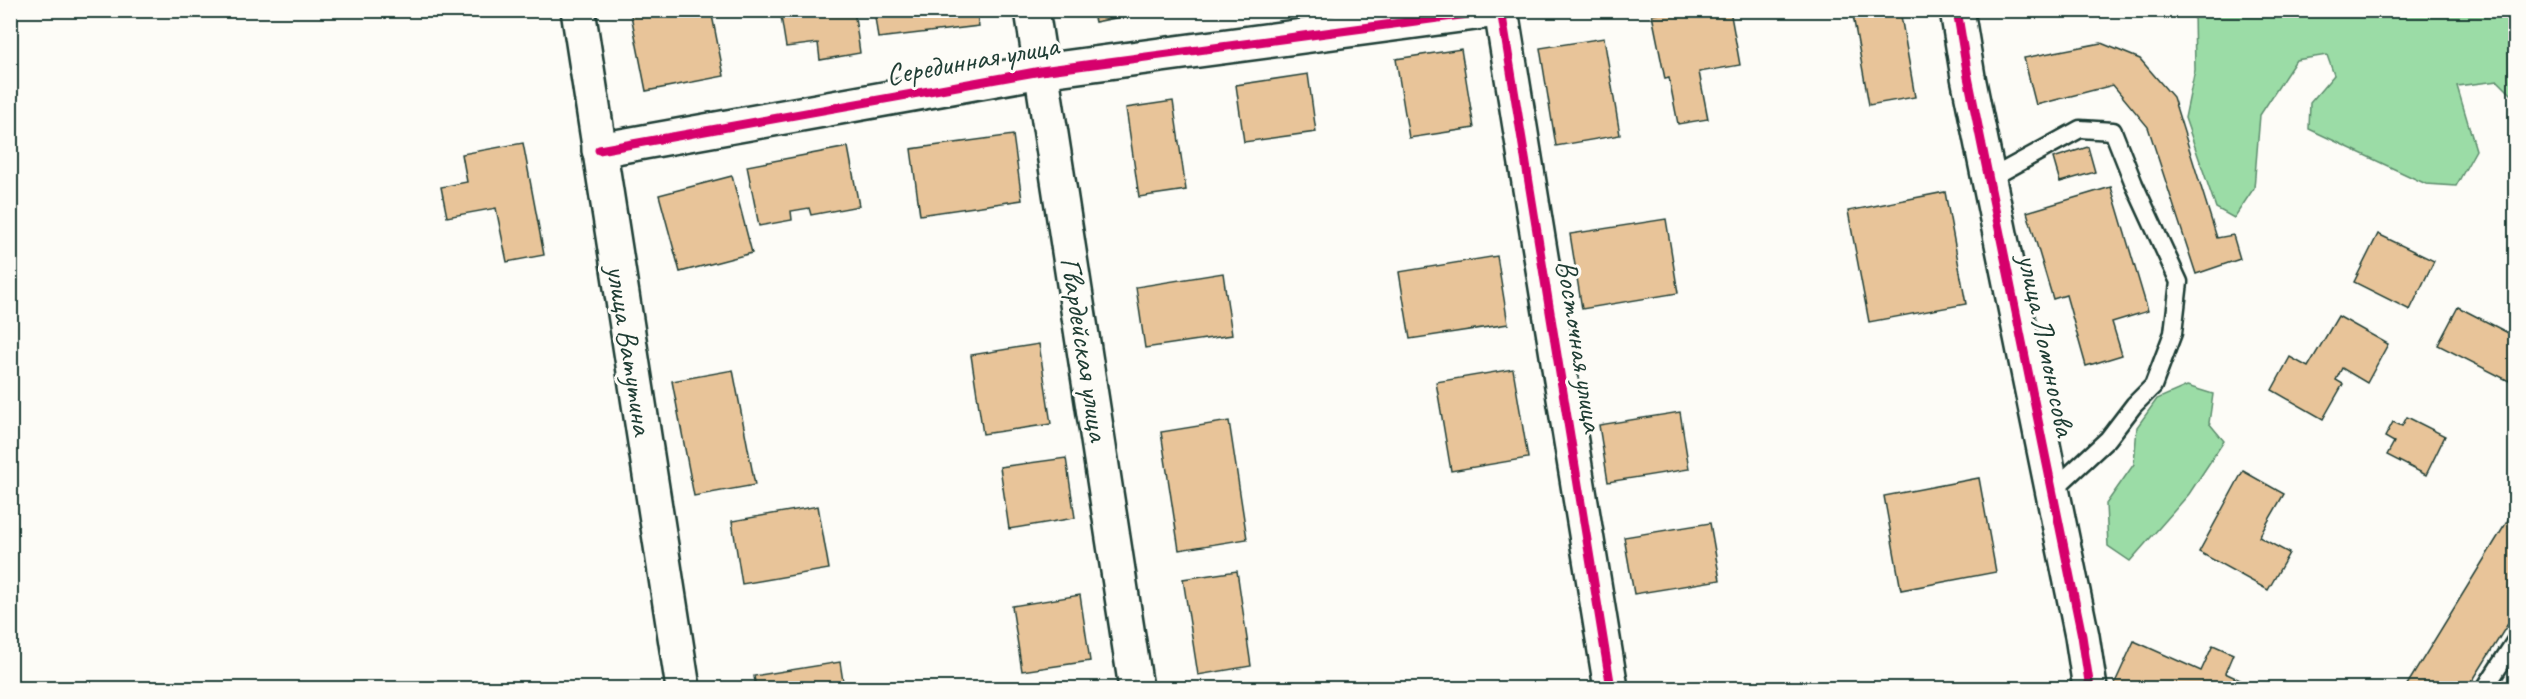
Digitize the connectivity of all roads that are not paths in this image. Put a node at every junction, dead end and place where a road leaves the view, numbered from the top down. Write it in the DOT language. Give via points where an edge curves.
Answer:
graph roads {
  1 [pos="578,10"];
  2 [pos="1032,10"];
  3 [pos="1499,10"];
  4 [pos="1957,10"];
  5 [pos="1041,71"];
  6 [pos="599,150"];
  7 [pos="1989,180"];
  8 [pos="2052,491"];
  9 [pos="2516,640"];
  10 [pos="683,688"];
  11 [pos="1136,688"];
  12 [pos="1611,688"];
  13 [pos="2090,688"];
  14 [pos="2486,688"];
  1 -- 6 [label="street, улица Ватутина"];
  2 -- 5 [label="street, Гвардейская улица"];
  3 -- 5 [label="street, Серединная улица"];
  3 -- 12 [label="street, Восточная улица"];
  4 -- 7 [label="street, улица Ломоносова"];
  5 -- 6 [label="street, Серединная улица"];
  5 -- 11 [label="street, Гвардейская улица"];
  6 -- 10 [label="street, улица Ватутина"];
  7 -- 8 [label="street, улица Ломоносова"];
  7 -- 8 [label="lane" via="2080,129 2113,131 2179,282 2173,333 2153,386 2109,438"];
  8 -- 13 [label="street, улица Ломоносова"];
  9 -- 14 [label="lane"];
}
